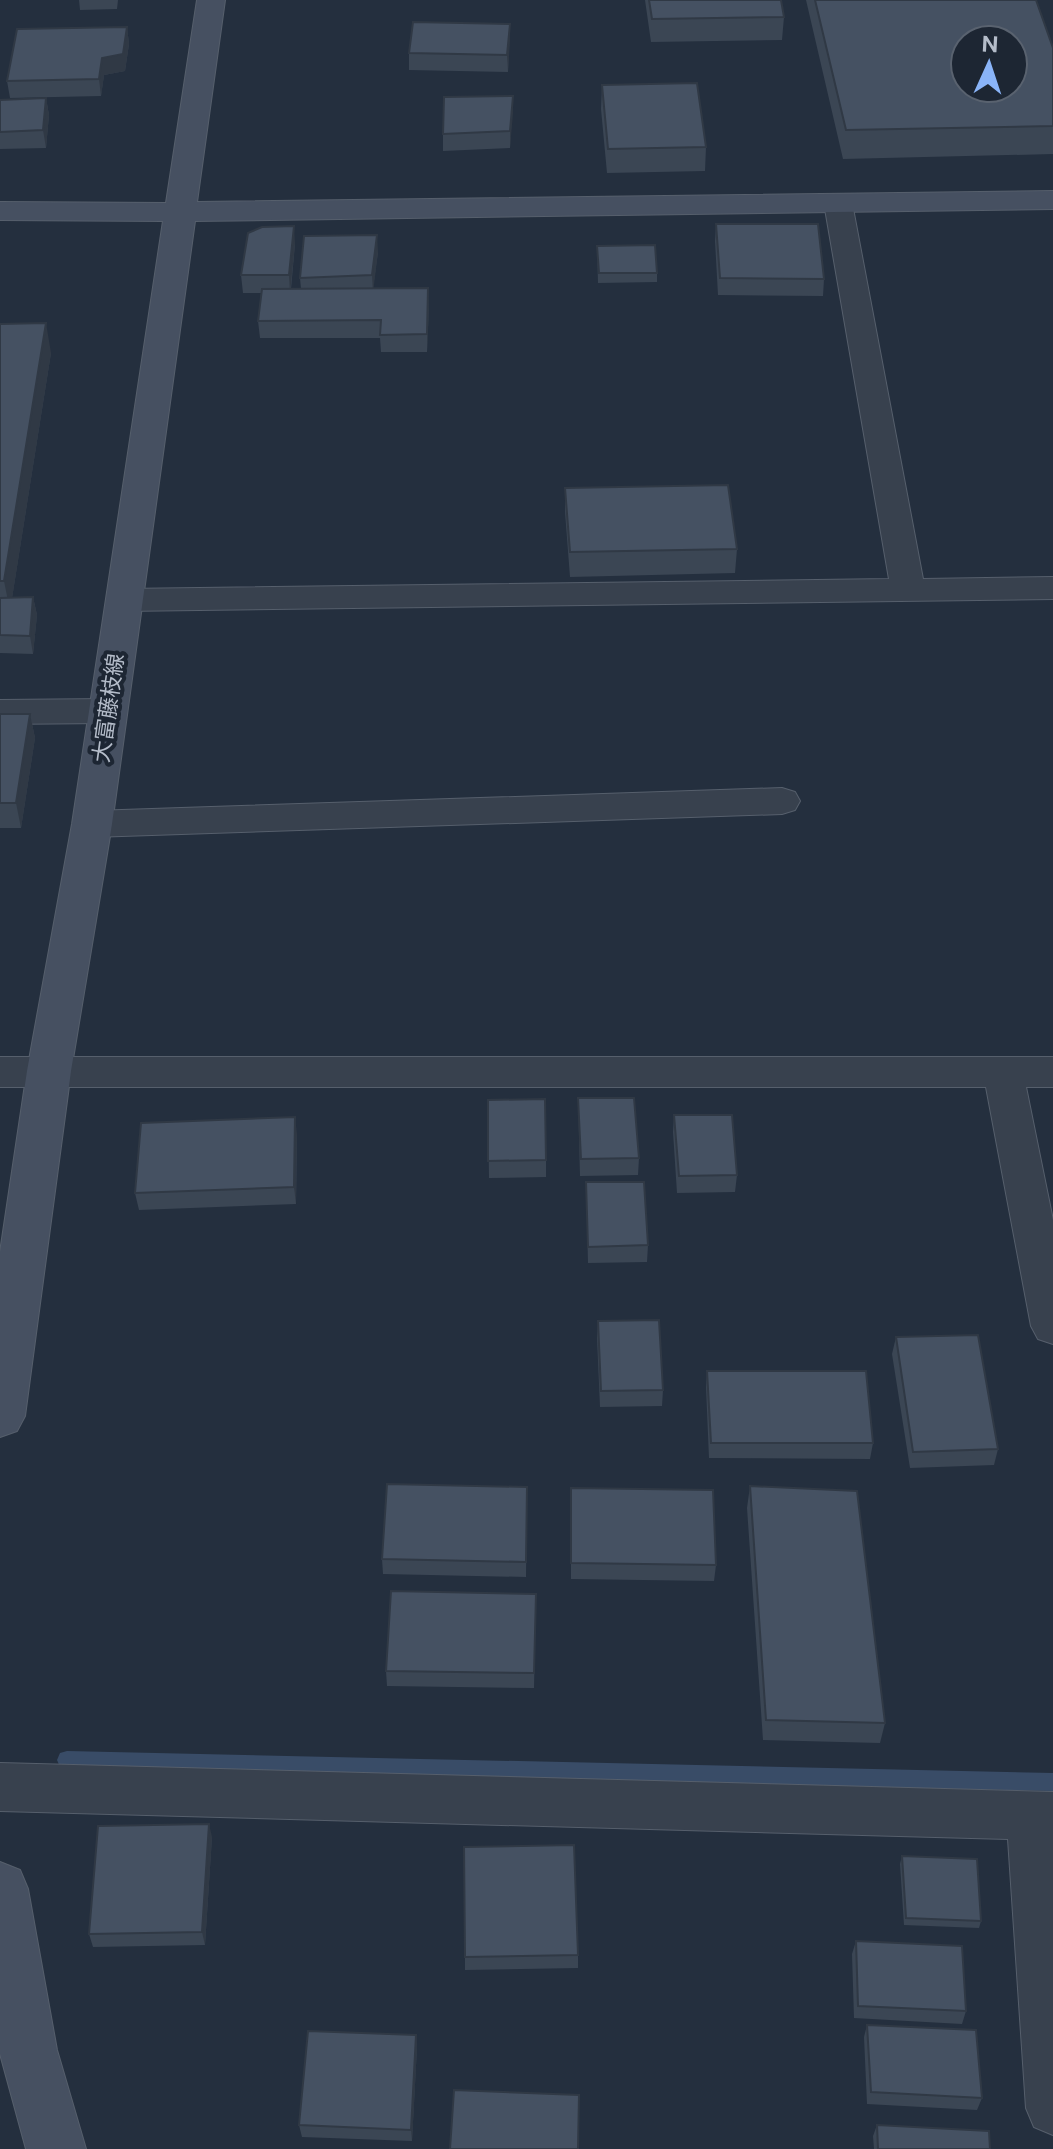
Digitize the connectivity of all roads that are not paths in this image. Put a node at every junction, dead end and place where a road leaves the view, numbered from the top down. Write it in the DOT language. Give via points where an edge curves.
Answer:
graph roads {
  1 [pos="211,0"];
  2 [pos="1053,200"];
  3 [pos="838,203"];
  4 [pos="0,211"];
  5 [pos="182,212"];
  6 [pos="1053,588"];
  7 [pos="908,590"];
  8 [pos="123,600"];
  9 [pos="107,711"];
  10 [pos="0,712"];
  11 [pos="782,801"];
  12 [pos="92,824"];
  13 [pos="49,1071"];
  14 [pos="0,1072"];
  15 [pos="1053,1072"];
  16 [pos="1003,1074"];
  17 [pos="1053,1326"];
  18 [pos="0,1416"];
  19 [pos="0,1787"];
  20 [pos="1042,1816"];
  21 [pos="0,1889"];
  22 [pos="1053,2108"];
  23 [pos="56,2149"];
  1 -- 5 [label="main road, 大富藤枝線"];
  2 -- 3 [label="main road"];
  3 -- 5 [label="main road"];
  3 -- 7 [label="street"];
  4 -- 5 [label="main road"];
  5 -- 8 [label="main road, 大富藤枝線"];
  6 -- 7 [label="street"];
  7 -- 8 [label="street"];
  8 -- 9 [label="main road, 大富藤枝線"];
  9 -- 10 [label="street"];
  9 -- 12 [label="main road, 大富藤枝線"];
  11 -- 12 [label="street"];
  12 -- 13 [label="main road, 大富藤枝線"];
  13 -- 14 [label="street"];
  13 -- 16 [label="street"];
  13 -- 18 [label="main road, 大富藤枝線"];
  15 -- 16 [label="street"];
  16 -- 17 [label="street"];
  19 -- 20 [label="street"];
  20 -- 22 [label="street"];
  21 -- 23 [label="main road" via="28,2050"];
}
